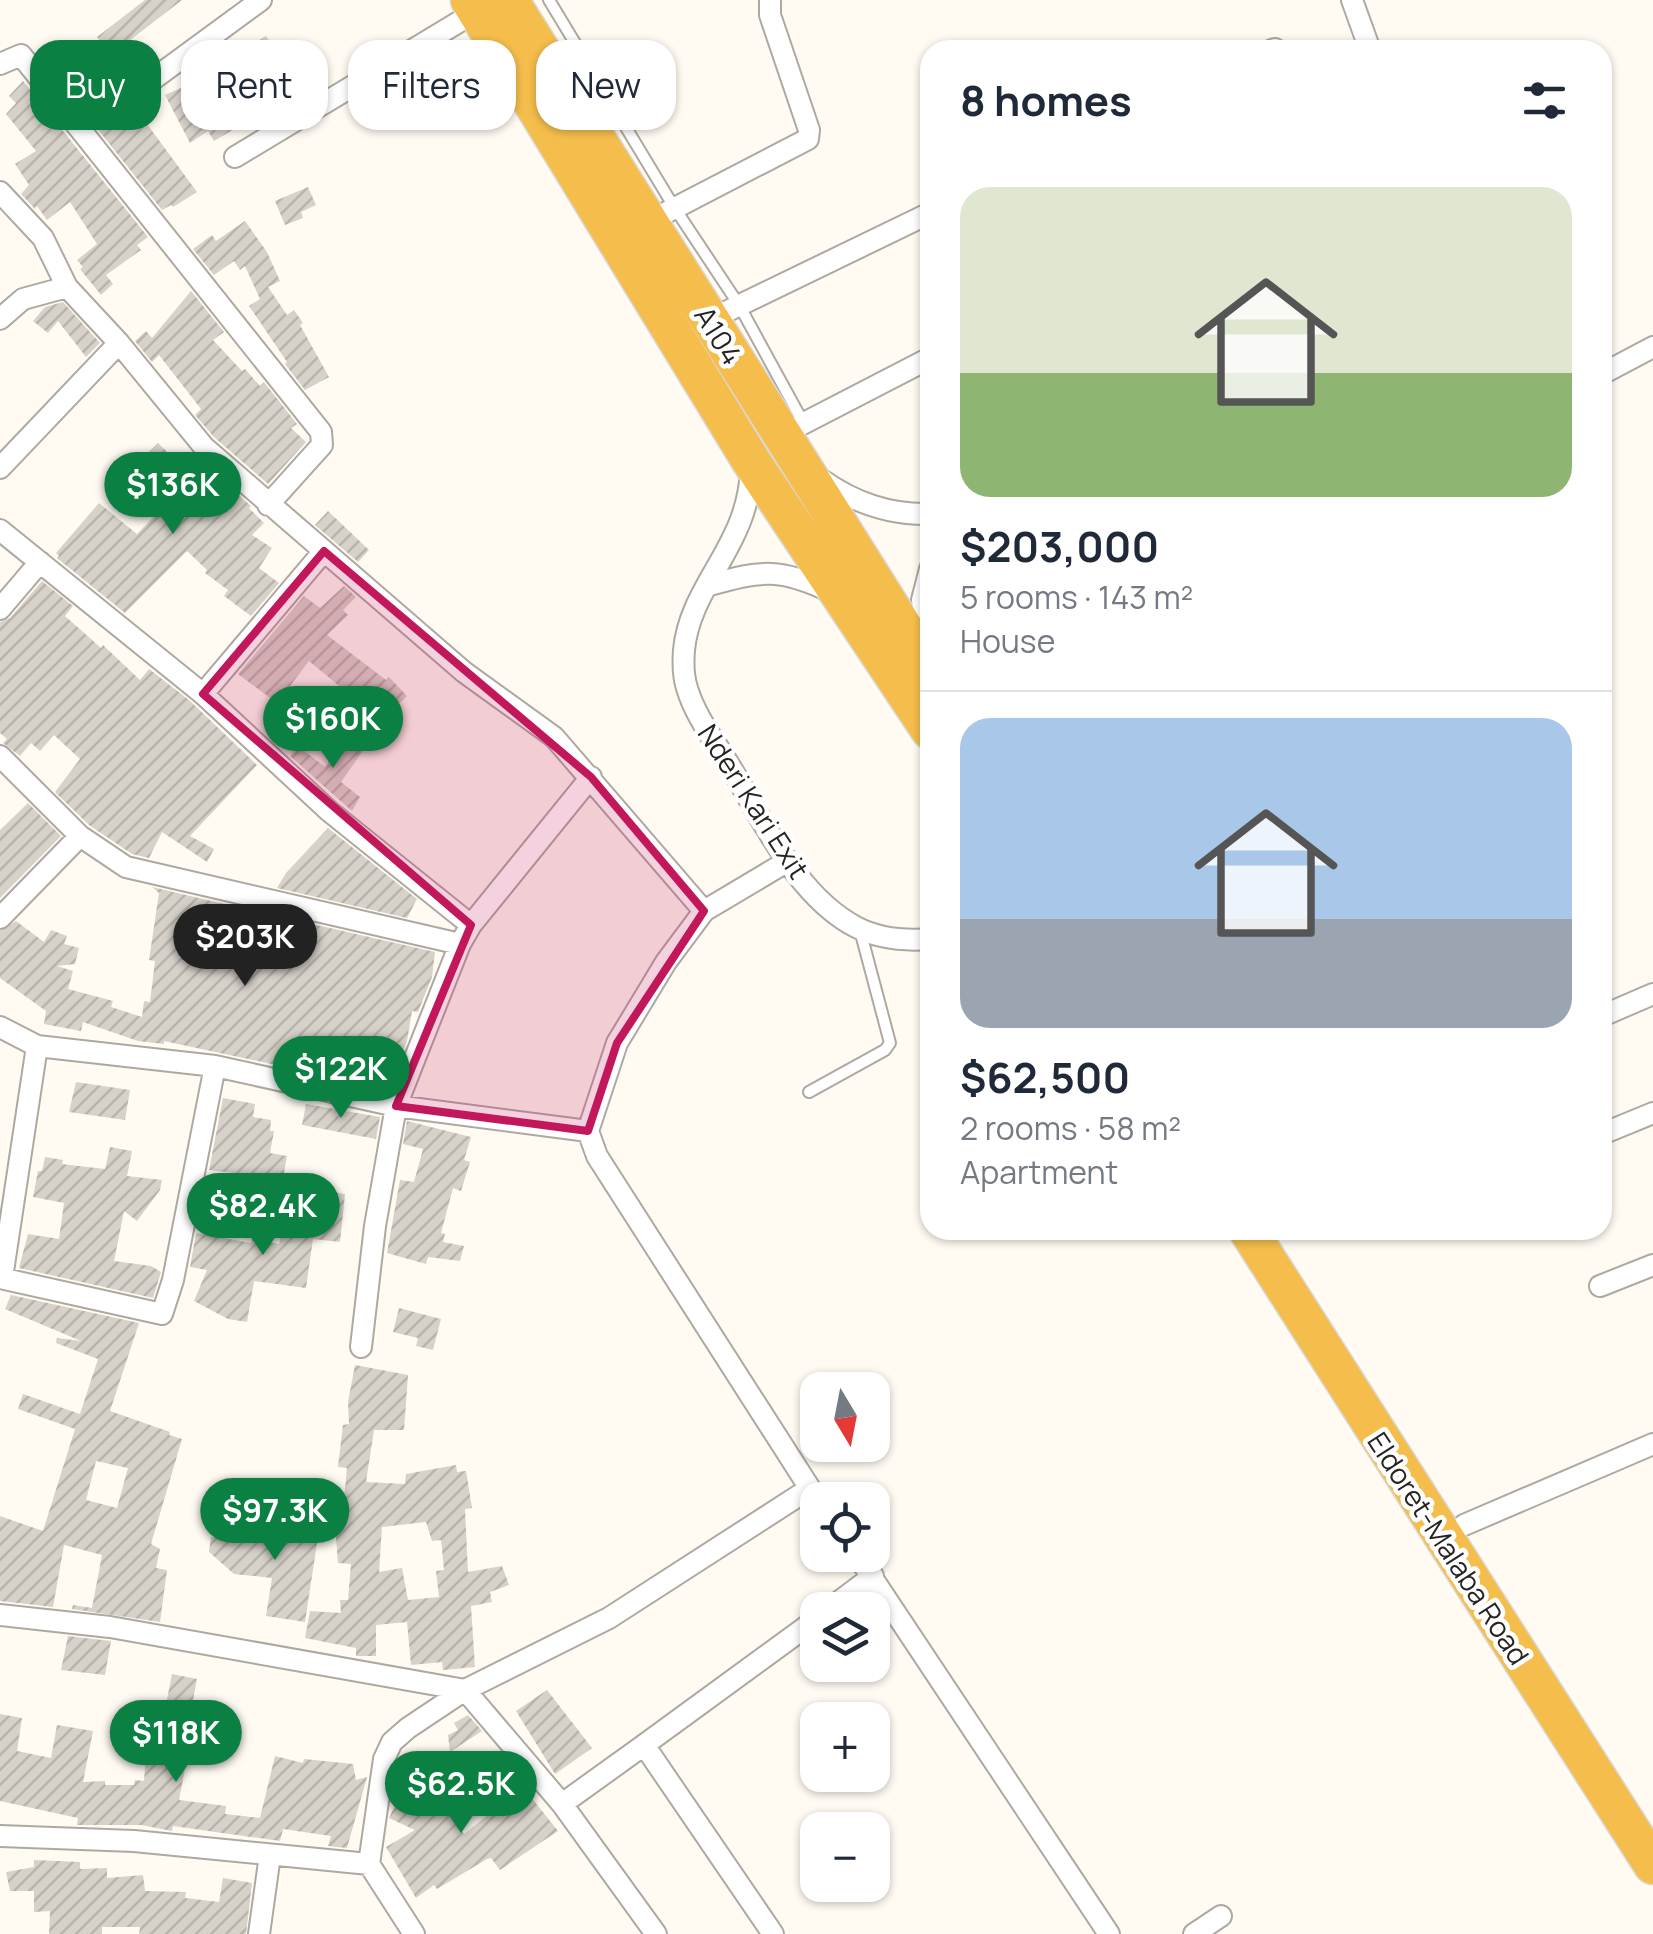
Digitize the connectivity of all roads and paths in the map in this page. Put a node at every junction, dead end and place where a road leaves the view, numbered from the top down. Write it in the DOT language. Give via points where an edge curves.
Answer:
graph roads {
  1 [pos="261,0"];
  2 [pos="549,0"];
  3 [pos="770,0"];
  4 [pos="1352,0"];
  5 [pos="485,4"];
  6 [pos="1366,40"];
  7 [pos="0,64"];
  8 [pos="161,73"];
  9 [pos="235,157"];
  10 [pos="0,192"];
  11 [pos="661,215"];
  12 [pos="920,218"];
  13 [pos="67,287"];
  14 [pos="724,312"];
  15 [pos="0,319"];
  16 [pos="119,343"];
  17 [pos="1653,347"];
  18 [pos="920,364"];
  19 [pos="1612,369"];
  20 [pos="795,441"];
  21 [pos="751,461"];
  22 [pos="0,468"];
  23 [pos="268,504"];
  24 [pos="920,514"];
  25 [pos="0,530"];
  26 [pos="324,550"];
  27 [pos="40,562"];
  28 [pos="710,585"];
  29 [pos="842,597"];
  30 [pos="0,609"];
  31 [pos="920,653"];
  32 [pos="203,694"];
  33 [pos="920,715"];
  34 [pos="0,756"];
  35 [pos="592,777"];
  36 [pos="80,836"];
  37 [pos="788,861"];
  38 [pos="704,911"];
  39 [pos="0,918"];
  40 [pos="860,929"];
  41 [pos="466,935"];
  42 [pos="920,939"];
  43 [pos="1653,994"];
  44 [pos="1612,1012"];
  45 [pos="0,1027"];
  46 [pos="38,1046"];
  47 [pos="215,1066"];
  48 [pos="808,1092"];
  49 [pos="396,1106"];
  50 [pos="1653,1113"];
  51 [pos="1612,1130"];
  52 [pos="588,1132"];
  53 [pos="1254,1240"];
  54 [pos="1284,1240"];
  55 [pos="1653,1265"];
  56 [pos="1,1278"];
  57 [pos="1600,1286"];
  58 [pos="361,1347"];
  59 [pos="1653,1444"];
  60 [pos="805,1482"];
  61 [pos="800,1503"];
  62 [pos="1464,1525"];
  63 [pos="870,1572"];
  64 [pos="873,1576"];
  65 [pos="852,1592"];
  66 [pos="0,1615"];
  67 [pos="800,1631"];
  68 [pos="464,1690"];
  69 [pos="644,1745"];
  70 [pos="562,1804"];
  71 [pos="1653,1821"];
  72 [pos="0,1836"];
  73 [pos="270,1855"];
  74 [pos="369,1864"];
  75 [pos="1653,1864"];
  76 [pos="1221,1916"];
  77 [pos="260,1934"];
  78 [pos="414,1934"];
  79 [pos="656,1934"];
  80 [pos="772,1934"];
  81 [pos="1109,1934"];
  82 [pos="1194,1934"];
  1 -- 8 [label="street"];
  2 -- 11 [label="lane"];
  3 -- 11 [label="street" via="808,139"];
  4 -- 6 [label="street"];
  5 -- 9 [label="street"];
  5 -- 11 [label="highway, A104"];
  5 -- 21 [label="highway"];
  7 -- 23 [label="street" via="21,55 322,432 322,446"];
  10 -- 13 [label="street" via="43,238"];
  11 -- 14 [label="highway, A104"];
  12 -- 14 [label="street"];
  13 -- 15 [label="street" via="22,299"];
  13 -- 16 [label="street"];
  14 -- 20 [label="highway, A104"];
  16 -- 22 [label="street"];
  16 -- 23 [label="street" via="204,447"];
  17 -- 19 [label="street"];
  18 -- 20 [label="street"];
  20 -- 24 [label="street" via="840,492 871,507"];
  20 -- 31 [label="highway, A104"];
  21 -- 28 [label="street, Nderi Kari Exit" via="747,508"];
  21 -- 29 [label="highway"];
  23 -- 26 [label="street"];
  25 -- 27 [label="street"];
  26 -- 32 [label="street"];
  26 -- 35 [label="street" via="464,672 554,737"];
  27 -- 30 [label="street"];
  27 -- 32 [label="street"];
  28 -- 29 [label="street" via="776,572"];
  28 -- 37 [label="street, Nderi Kari Exit" via="686,640 687,687"];
  29 -- 33 [label="highway"];
  32 -- 41 [label="street"];
  34 -- 36 [label="street"];
  35 -- 38 [label="street"];
  35 -- 41 [label="street"];
  36 -- 39 [label="street"];
  36 -- 41 [label="street" via="126,867"];
  37 -- 38 [label="street"];
  37 -- 40 [label="street, Nderi Kari Exit" via="822,902"];
  38 -- 52 [label="street" via="617,1043"];
  40 -- 42 [label="street, Nderi Kari Exit"];
  40 -- 48 [label="lane" via="890,1043"];
  41 -- 49 [label="street"];
  43 -- 44 [label="street"];
  45 -- 46 [label="street"];
  46 -- 47 [label="street"];
  46 -- 56 [label="street"];
  47 -- 49 [label="street"];
  47 -- 56 [label="street" via="162,1314"];
  49 -- 52 [label="street"];
  49 -- 58 [label="street"];
  50 -- 51 [label="street"];
  52 -- 60 [label="street"];
  53 -- 75 [label="highway, Eldoret-Malaba Road"];
  54 -- 62 [label="highway, Eldoret-Malaba Road"];
  55 -- 57 [label="street"];
  59 -- 62 [label="street"];
  61 -- 68 [label="street" via="609,1618"];
  62 -- 71 [label="highway, Eldoret-Malaba Road"];
  63 -- 64 [label="street"];
  64 -- 65 [label="street"];
  64 -- 81 [label="street"];
  66 -- 68 [label="street" via="110,1627"];
  67 -- 69 [label="street"];
  68 -- 70 [label="street"];
  68 -- 74 [label="street" via="392,1742"];
  69 -- 70 [label="street"];
  69 -- 80 [label="street"];
  70 -- 79 [label="street"];
  72 -- 73 [label="street"];
  73 -- 74 [label="street"];
  73 -- 77 [label="street"];
  74 -- 78 [label="street"];
  76 -- 82 [label="street"];
}
